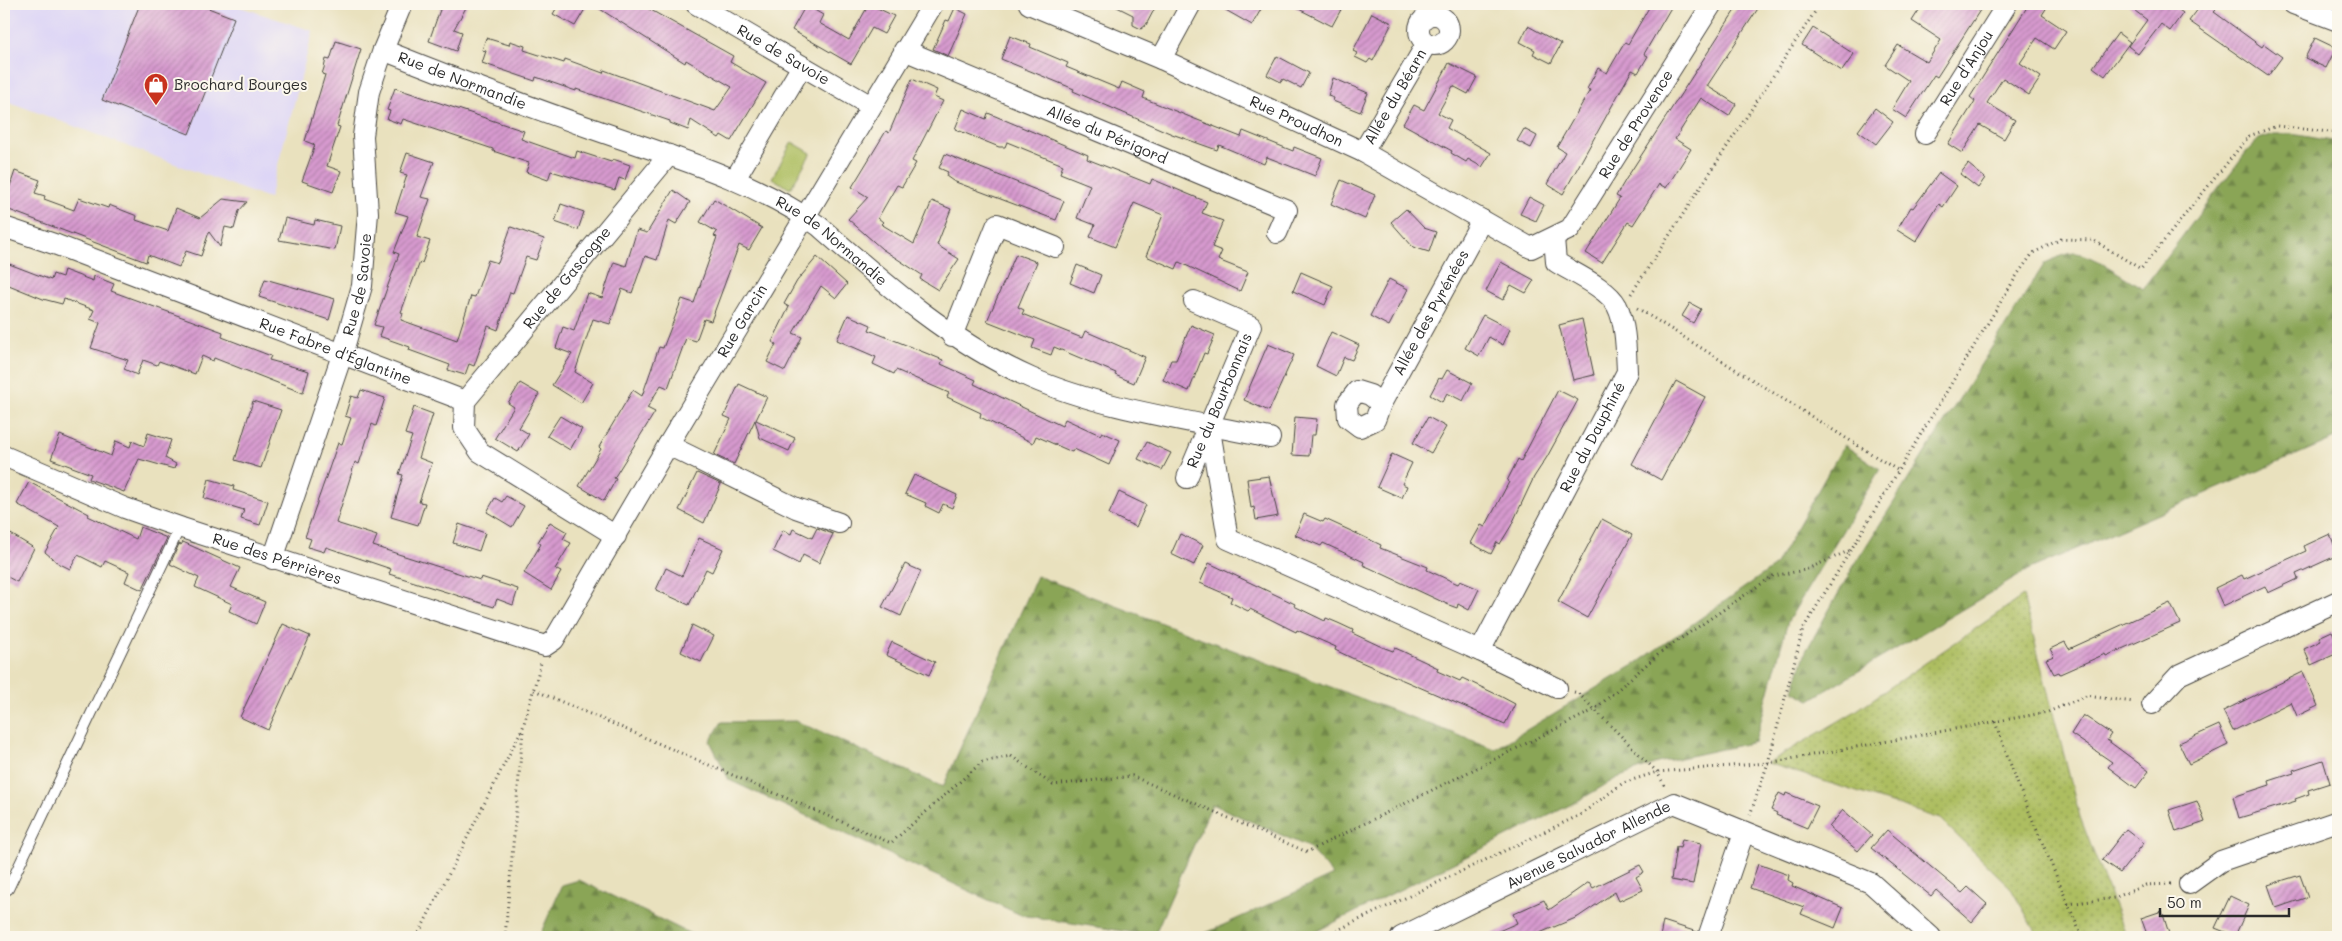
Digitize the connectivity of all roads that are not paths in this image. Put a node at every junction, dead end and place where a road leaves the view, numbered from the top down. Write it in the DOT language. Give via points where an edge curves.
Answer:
graph roads {
  1 [pos="402,4"];
  2 [pos="696,4"];
  3 [pos="933,4"];
  4 [pos="1028,4"];
  5 [pos="1191,4"];
  6 [pos="1712,4"];
  7 [pos="2007,4"];
  8 [pos="2293,4"];
  9 [pos="2338,21"];
  10 [pos="1427,43"];
  11 [pos="383,50"];
  12 [pos="904,50"];
  13 [pos="1161,59"];
  14 [pos="802,66"];
  15 [pos="871,106"];
  16 [pos="1925,134"];
  17 [pos="1364,152"];
  18 [pos="669,155"];
  19 [pos="735,178"];
  20 [pos="805,216"];
  21 [pos="1482,220"];
  22 [pos="4,227"];
  23 [pos="1277,233"];
  24 [pos="1554,238"];
  25 [pos="1055,247"];
  26 [pos="1194,301"];
  27 [pos="952,336"];
  28 [pos="342,355"];
  29 [pos="465,401"];
  30 [pos="1381,404"];
  31 [pos="1209,424"];
  32 [pos="1270,438"];
  33 [pos="668,445"];
  34 [pos="4,456"];
  35 [pos="1187,478"];
  36 [pos="839,524"];
  37 [pos="180,528"];
  38 [pos="616,536"];
  39 [pos="273,559"];
  40 [pos="2338,601"];
  41 [pos="549,643"];
  42 [pos="1480,651"];
  43 [pos="1557,688"];
  44 [pos="2152,704"];
  45 [pos="2338,821"];
  46 [pos="1744,832"];
  47 [pos="2189,884"];
  48 [pos="8,889"];
  49 [pos="1401,937"];
  50 [pos="1708,937"];
  51 [pos="1931,937"];
  1 -- 11 [label="street, Rue de Savoie"];
  2 -- 14 [label="street, Rue de Savoie"];
  3 -- 12 [label="street, Rue Garcin"];
  4 -- 13 [label="street, Rue Proudhon"];
  5 -- 13 [label="street"];
  6 -- 24 [label="street, Rue de Provence" via="1570,229"];
  7 -- 16 [label="street, Rue d'Anjou"];
  8 -- 9 [label="street"];
  10 -- 17 [label="street, Allée du Béarn"];
  11 -- 18 [label="street, Rue de Normandie" via="490,93"];
  11 -- 28 [label="street, Rue de Savoie" via="369,92 363,136 368,213 362,286"];
  12 -- 15 [label="street, Rue Garcin"];
  12 -- 23 [label="street, Allée du Périgord" via="1287,210"];
  13 -- 17 [label="street, Rue Proudhon"];
  14 -- 15 [label="street, Rue de Savoie"];
  14 -- 19 [label="street"];
  15 -- 20 [label="street, Rue Garcin"];
  17 -- 21 [label="street, Rue Proudhon"];
  18 -- 19 [label="street, Rue de Normandie"];
  18 -- 29 [label="street, Rue de Gascogne"];
  19 -- 20 [label="street, Rue de Normandie"];
  20 -- 27 [label="street, Rue de Normandie"];
  20 -- 33 [label="street, Rue Garcin"];
  21 -- 24 [label="street, Rue Proudhon" via="1532,248"];
  21 -- 30 [label="street, Allée des Pyrénées"];
  22 -- 28 [label="street, Rue Fabre d'Églantine"];
  24 -- 42 [label="street, Rue du Dauphiné" via="1556,262 1621,303 1627,372"];
  25 -- 27 [label="street" via="997,224 989,231"];
  26 -- 31 [label="street, Rue du Bourbonnais" via="1251,326"];
  27 -- 31 [label="street, Rue de Normandie" via="1032,378 1109,404"];
  28 -- 29 [label="street, Rue Fabre d'Églantine"];
  28 -- 39 [label="street, Rue de Savoie"];
  29 -- 38 [label="street" via="464,428 480,452"];
  31 -- 32 [label="street, Rue de Normandie"];
  31 -- 35 [label="street, Rue du Bourbonnais"];
  31 -- 42 [label="street" via="1228,539"];
  33 -- 36 [label="street" via="796,508"];
  33 -- 38 [label="street, Rue Garcin"];
  34 -- 37 [label="street, Rue des Pérrières"];
  37 -- 39 [label="street, Rue des Pérrières"];
  37 -- 48 [label="lane"];
  38 -- 41 [label="street, Rue Garcin"];
  39 -- 41 [label="street, Rue des Pérrières"];
  40 -- 44 [label="street" via="2180,675"];
  42 -- 43 [label="street"];
  45 -- 47 [label="street" via="2221,861"];
  46 -- 49 [label="street, Avenue Salvador Allende" via="1674,803"];
  46 -- 50 [label="street"];
  46 -- 51 [label="street, Avenue Salvador Allende" via="1871,883"];
}
